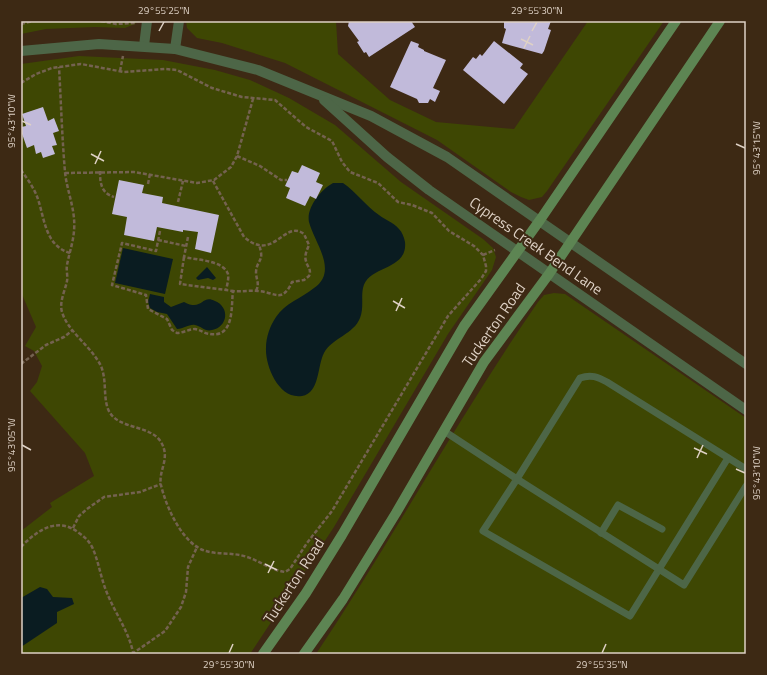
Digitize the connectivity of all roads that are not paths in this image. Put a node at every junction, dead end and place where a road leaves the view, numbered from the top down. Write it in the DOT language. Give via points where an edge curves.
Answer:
graph roads {
  1 [pos="179,21"];
  2 [pos="676,21"];
  3 [pos="720,21"];
  4 [pos="147,22"];
  5 [pos="144,46"];
  6 [pos="176,49"];
  7 [pos="21,51"];
  8 [pos="318,96"];
  9 [pos="540,220"];
  10 [pos="569,242"];
  11 [pos="516,251"];
  12 [pos="548,274"];
  13 [pos="746,364"];
  14 [pos="746,410"];
  15 [pos="444,432"];
  16 [pos="728,458"];
  17 [pos="746,469"];
  18 [pos="517,479"];
  19 [pos="746,486"];
  20 [pos="662,529"];
  21 [pos="601,533"];
  22 [pos="658,569"];
  23 [pos="263,654"];
  24 [pos="304,654"];
  1 -- 6 [label="street"];
  2 -- 9 [label="main road, Tuckerton Road"];
  3 -- 10 [label="main road, Tuckerton Road"];
  4 -- 5 [label="street"];
  5 -- 6 [label="street, Cypress Creek Bend Lane"];
  5 -- 7 [label="street, Cypress Creek Bend Lane" via="99,44"];
  6 -- 8 [label="street, Cypress Creek Bend Lane" via="258,70"];
  8 -- 9 [label="street, Cypress Creek Bend Lane" via="371,116 416,139"];
  8 -- 11 [label="street, Cypress Creek Bend Lane" via="369,142 429,190"];
  9 -- 10 [label="street, Cypress Creek Bend Lane"];
  9 -- 11 [label="main road, Tuckerton Road"];
  10 -- 12 [label="main road, Tuckerton Road"];
  10 -- 13 [label="street, Cypress Creek Bend Lane"];
  11 -- 12 [label="street, Cypress Creek Bend Lane"];
  11 -- 23 [label="main road, Tuckerton Road" via="464,326 342,535 306,593"];
  12 -- 14 [label="street, Cypress Creek Bend Lane"];
  12 -- 15 [label="main road, Tuckerton Road" via="484,362"];
  15 -- 18 [label="lane"];
  15 -- 24 [label="main road, Tuckerton Road" via="343,599"];
  16 -- 17 [label="lane"];
  16 -- 18 [label="lane" via="608,382 595,376 586,376 580,378"];
  16 -- 22 [label="lane"];
  18 -- 21 [label="lane"];
  18 -- 22 [label="lane" via="483,532 630,616"];
  19 -- 22 [label="lane" via="684,585"];
  20 -- 21 [label="lane" via="618,505"];
  21 -- 22 [label="lane"];
}
